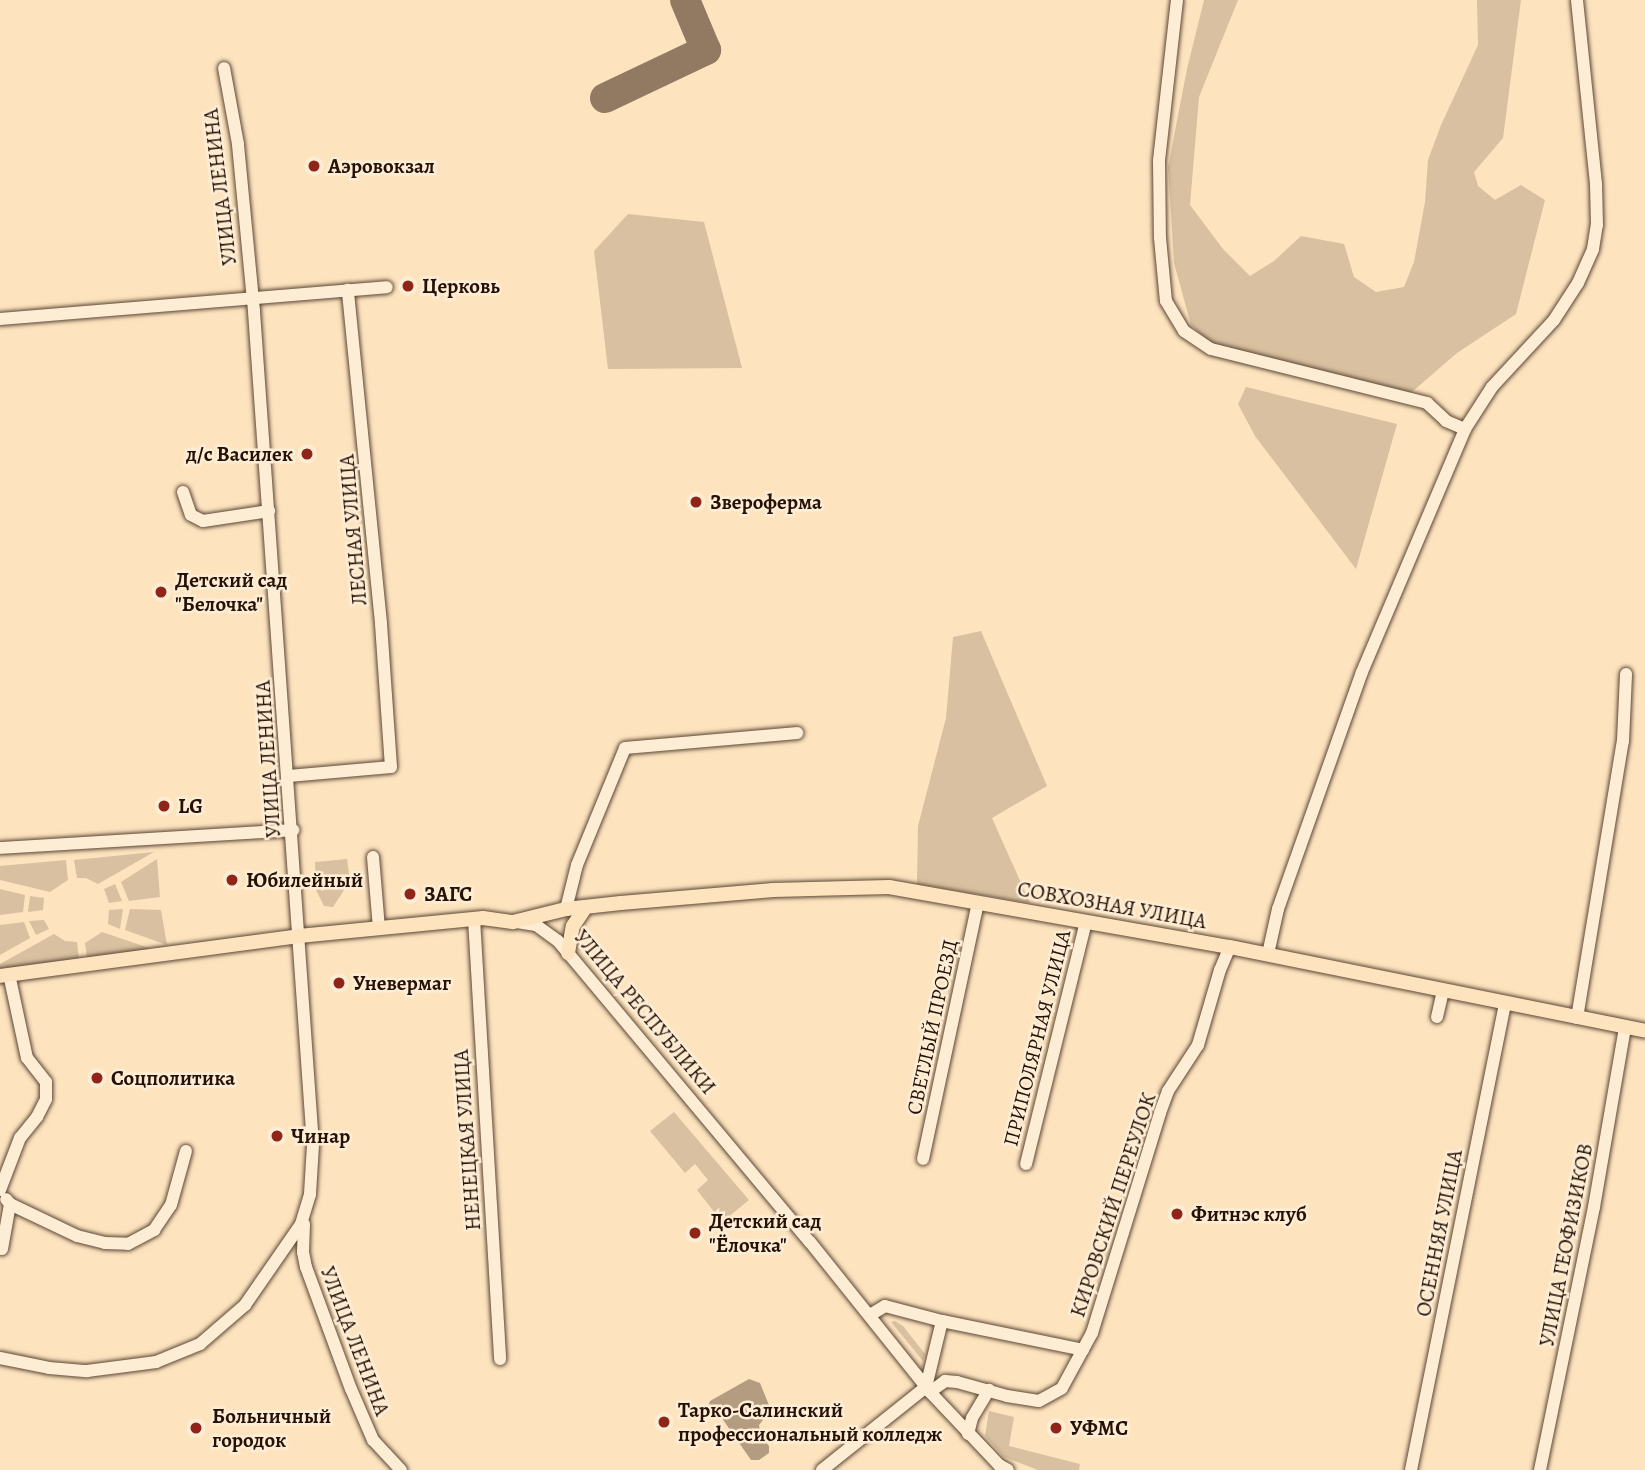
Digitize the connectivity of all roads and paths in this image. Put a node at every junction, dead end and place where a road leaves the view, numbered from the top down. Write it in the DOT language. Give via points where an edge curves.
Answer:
graph roads {
  1 [pos="1165,0"];
  2 [pos="1577,0"];
  3 [pos="1177,4"];
  4 [pos="224,68"];
  5 [pos="387,287"];
  6 [pos="348,290"];
  7 [pos="253,300"];
  8 [pos="0,319"];
  9 [pos="1465,429"];
  10 [pos="183,492"];
  11 [pos="269,511"];
  12 [pos="1626,674"];
  13 [pos="797,733"];
  14 [pos="289,776"];
  15 [pos="293,830"];
  16 [pos="0,848"];
  17 [pos="373,857"];
  18 [pos="978,903"];
  19 [pos="586,907"];
  20 [pos="566,909"];
  21 [pos="474,919"];
  22 [pos="1086,921"];
  23 [pos="513,922"];
  24 [pos="379,928"];
  25 [pos="299,936"];
  26 [pos="1230,947"];
  27 [pos="568,953"];
  28 [pos="1268,954"];
  29 [pos="4,975"];
  30 [pos="1443,990"];
  31 [pos="1505,1003"];
  32 [pos="1437,1017"];
  33 [pos="1577,1017"];
  34 [pos="1625,1027"];
  35 [pos="1645,1031"];
  36 [pos="186,1151"];
  37 [pos="923,1159"];
  38 [pos="1027,1164"];
  39 [pos="0,1191"];
  40 [pos="10,1204"];
  41 [pos="305,1213"];
  42 [pos="2,1249"];
  43 [pos="279,1258"];
  44 [pos="306,1268"];
  45 [pos="870,1315"];
  46 [pos="942,1321"];
  47 [pos="1083,1350"];
  48 [pos="0,1358"];
  49 [pos="500,1359"];
  50 [pos="928,1389"];
  51 [pos="989,1390"];
  52 [pos="968,1434"];
  53 [pos="401,1470"];
  54 [pos="822,1470"];
  55 [pos="1008,1470"];
  56 [pos="1411,1470"];
  57 [pos="1540,1470"];
  1 -- 3 [label="street"];
  2 -- 9 [label="street" via="1596,184 1593,249 1578,284 1554,320 1492,387"];
  3 -- 9 [label="street" via="1158,161 1166,301 1184,331 1211,349 1427,403 1446,421"];
  4 -- 7 [label="street, УЛИЦА ЛЕНИНА" via="238,144"];
  5 -- 6 [label="street"];
  6 -- 7 [label="street"];
  6 -- 14 [label="street, ЛЕСНАЯ УЛИЦА" via="391,767"];
  7 -- 8 [label="street"];
  7 -- 11 [label="street, УЛИЦА ЛЕНИНА"];
  9 -- 28 [label="street" via="1362,673 1278,909"];
  10 -- 11 [label="street" via="191,515 204,521"];
  11 -- 14 [label="street, УЛИЦА ЛЕНИНА"];
  12 -- 33 [label="street" via="1623,741"];
  13 -- 20 [label="street" via="625,748 577,865"];
  14 -- 15 [label="street, УЛИЦА ЛЕНИНА"];
  15 -- 16 [label="street"];
  15 -- 25 [label="street, УЛИЦА ЛЕНИНА"];
  17 -- 24 [label="street"];
  18 -- 19 [label="main road, СОВХОЗНАЯ УЛИЦА" via="889,887 774,890"];
  18 -- 22 [label="main road, СОВХОЗНАЯ УЛИЦА"];
  18 -- 37 [label="street, СВЕТЛЫЙ ПРОЕЗД"];
  19 -- 20 [label="main road, СОВХОЗНАЯ УЛИЦА"];
  19 -- 27 [label="main road" via="573,926"];
  20 -- 23 [label="main road, СОВХОЗНАЯ УЛИЦА"];
  21 -- 23 [label="main road, УЛИЦА РЕСПУБЛИКИ"];
  21 -- 24 [label="main road, УЛИЦА РЕСПУБЛИКИ"];
  21 -- 49 [label="street, НЕНЕЦКАЯ УЛИЦА"];
  22 -- 26 [label="main road, СОВХОЗНАЯ УЛИЦА"];
  22 -- 38 [label="street, ПРИПОЛЯРНАЯ УЛИЦА"];
  23 -- 27 [label="street, УЛИЦА РЕСПУБЛИКИ" via="536,925"];
  24 -- 25 [label="main road, УЛИЦА РЕСПУБЛИКИ"];
  25 -- 29 [label="main road, УЛИЦА РЕСПУБЛИКИ"];
  25 -- 41 [label="street, УЛИЦА ЛЕНИНА" via="313,1146"];
  26 -- 28 [label="main road, СОВХОЗНАЯ УЛИЦА"];
  26 -- 47 [label="street, КИРОВСКИЙ ПЕРЕУЛОК" via="1198,1045 1168,1091"];
  27 -- 45 [label="street, УЛИЦА РЕСПУБЛИКИ"];
  28 -- 30 [label="main road, СОВХОЗНАЯ УЛИЦА"];
  29 -- 39 [label="street, УЛИЦА РЕСПУБЛИКИ" via="27,1058 46,1082 46,1100 15,1146"];
  30 -- 31 [label="main road, СОВХОЗНАЯ УЛИЦА"];
  30 -- 32 [label="street"];
  31 -- 33 [label="main road, СОВХОЗНАЯ УЛИЦА"];
  31 -- 56 [label="street, ОСЕННЯЯ УЛИЦА"];
  33 -- 34 [label="main road, СОВХОЗНАЯ УЛИЦА"];
  34 -- 35 [label="main road, СОВХОЗНАЯ УЛИЦА"];
  34 -- 57 [label="street, УЛИЦА ГЕОФИЗИКОВ" via="1593,1214"];
  36 -- 40 [label="street" via="171,1205 154,1230 128,1244 77,1236"];
  39 -- 40 [label="street, УЛИЦА РЕСПУБЛИКИ"];
  40 -- 42 [label="street"];
  41 -- 43 [label="street, УЛИЦА ЛЕНИНА"];
  41 -- 44 [label="street, УЛИЦА ЛЕНИНА" via="302,1245"];
  43 -- 44 [label="street" via="294,1259"];
  43 -- 48 [label="street, УЛИЦА ЛЕНИНА" via="222,1328 201,1344 156,1362 87,1371"];
  44 -- 53 [label="street, УЛИЦА ЛЕНИНА" via="373,1440"];
  45 -- 46 [label="street" via="885,1306"];
  45 -- 50 [label="street, УЛИЦА РЕСПУБЛИКИ"];
  46 -- 47 [label="street"];
  46 -- 50 [label="street"];
  47 -- 51 [label="street, КИРОВСКИЙ ПЕРЕУЛОК" via="1062,1388 1039,1401"];
  50 -- 51 [label="street" via="945,1381"];
  50 -- 52 [label="street, УЛИЦА РЕСПУБЛИКИ"];
  50 -- 54 [label="street"];
  51 -- 52 [label="street"];
  52 -- 55 [label="street, УЛИЦА РЕСПУБЛИКИ"];
}
